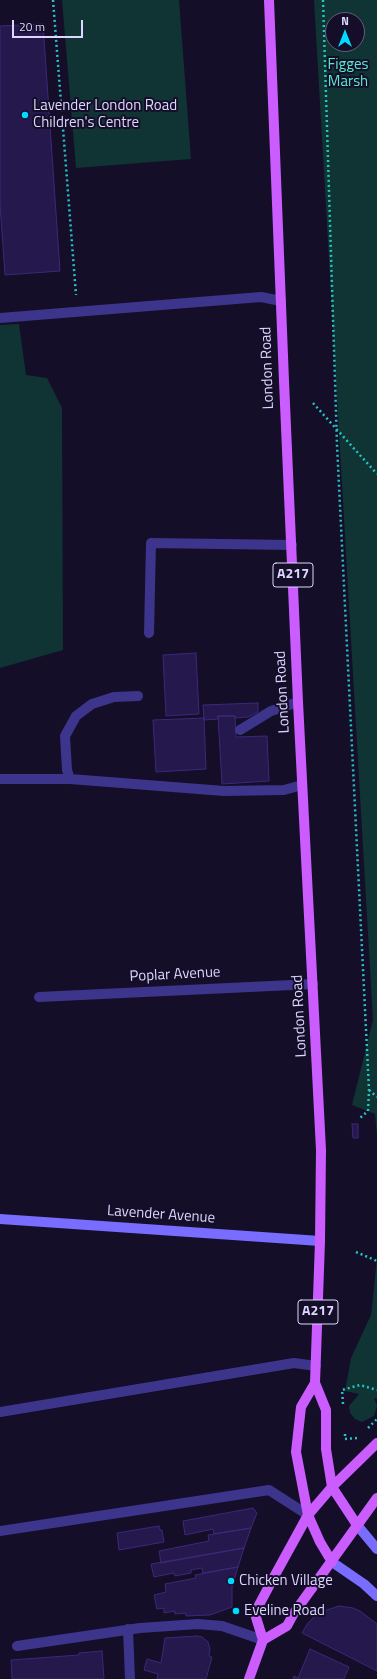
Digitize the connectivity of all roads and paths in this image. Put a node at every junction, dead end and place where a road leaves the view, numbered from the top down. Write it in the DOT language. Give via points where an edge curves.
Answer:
graph roads {
  1 [pos="53,0"];
  2 [pos="269,0"];
  3 [pos="323,0"];
  4 [pos="77,297"];
  5 [pos="281,301"];
  6 [pos="0,318"];
  7 [pos="313,403"];
  8 [pos="337,429"];
  9 [pos="377,474"];
  10 [pos="292,545"];
  11 [pos="149,634"];
  12 [pos="138,696"];
  13 [pos="298,702"];
  14 [pos="240,730"];
  15 [pos="0,779"];
  16 [pos="70,779"];
  17 [pos="302,785"];
  18 [pos="313,984"];
  19 [pos="39,997"];
  20 [pos="369,1090"];
  21 [pos="377,1097"];
  22 [pos="360,1118"];
  23 [pos="0,1219"];
  24 [pos="320,1241"];
  25 [pos="356,1252"];
  26 [pos="377,1261"];
  27 [pos="316,1366"];
  28 [pos="315,1383"];
  29 [pos="377,1390"];
  30 [pos="0,1412"];
  31 [pos="343,1412"];
  32 [pos="377,1419"];
  33 [pos="364,1432"];
  34 [pos="345,1433"];
  35 [pos="359,1438"];
  36 [pos="377,1443"];
  37 [pos="332,1487"];
  38 [pos="377,1498"];
  39 [pos="308,1515"];
  40 [pos="356,1525"];
  41 [pos="0,1531"];
  42 [pos="377,1550"];
  43 [pos="332,1562"];
  44 [pos="377,1596"];
  45 [pos="128,1629"];
  46 [pos="263,1640"];
  47 [pos="17,1646"];
  48 [pos="130,1679"];
  49 [pos="249,1679"];
  1 -- 4 [label="path"];
  2 -- 5 [label="main road, London Road / A217"];
  3 -- 8 [label="path"];
  5 -- 6 [label="street" via="261,296"];
  5 -- 10 [label="main road, London Road / A217"];
  7 -- 8 [label="path"];
  8 -- 9 [label="path"];
  8 -- 20 [label="path"];
  10 -- 11 [label="street" via="151,543"];
  10 -- 13 [label="main road, London Road / A217"];
  12 -- 16 [label="street" via="114,697 92,704 76,716 65,736"];
  13 -- 14 [label="street" via="272,711"];
  13 -- 17 [label="main road, London Road / A217"];
  15 -- 16 [label="street"];
  16 -- 17 [label="street" via="224,791 284,790"];
  17 -- 18 [label="main road, London Road / A217"];
  18 -- 19 [label="street, Poplar Avenue"];
  18 -- 24 [label="main road, London Road / A217" via="321,1150"];
  20 -- 21 [label="path"];
  20 -- 22 [label="path" via="368,1111"];
  23 -- 24 [label="street, Lavender Avenue"];
  24 -- 27 [label="main road, London Road / A217"];
  25 -- 26 [label="path"];
  27 -- 28 [label="main road, London Road / A217"];
  27 -- 30 [label="street" via="294,1363"];
  28 -- 37 [label="main road, London Road / A217" via="326,1410 327,1462"];
  28 -- 39 [label="main road, London Road / A217" via="301,1407 296,1452"];
  29 -- 31 [label="path" via="360,1385 342,1390"];
  32 -- 33 [label="path"];
  34 -- 35 [label="path" via="346,1440"];
  36 -- 37 [label="main road"];
  37 -- 39 [label="main road"];
  37 -- 40 [label="main road"];
  38 -- 40 [label="main road"];
  39 -- 41 [label="street" via="269,1490"];
  39 -- 43 [label="main road, London Road"];
  39 -- 46 [label="main road" via="259,1605 256,1614"];
  40 -- 42 [label="street"];
  40 -- 43 [label="main road"];
  43 -- 44 [label="street"];
  43 -- 46 [label="main road" via="294,1613 288,1626"];
  45 -- 46 [label="street" via="198,1624 222,1626"];
  45 -- 47 [label="street"];
  45 -- 48 [label="street"];
  46 -- 49 [label="main road"];
}
